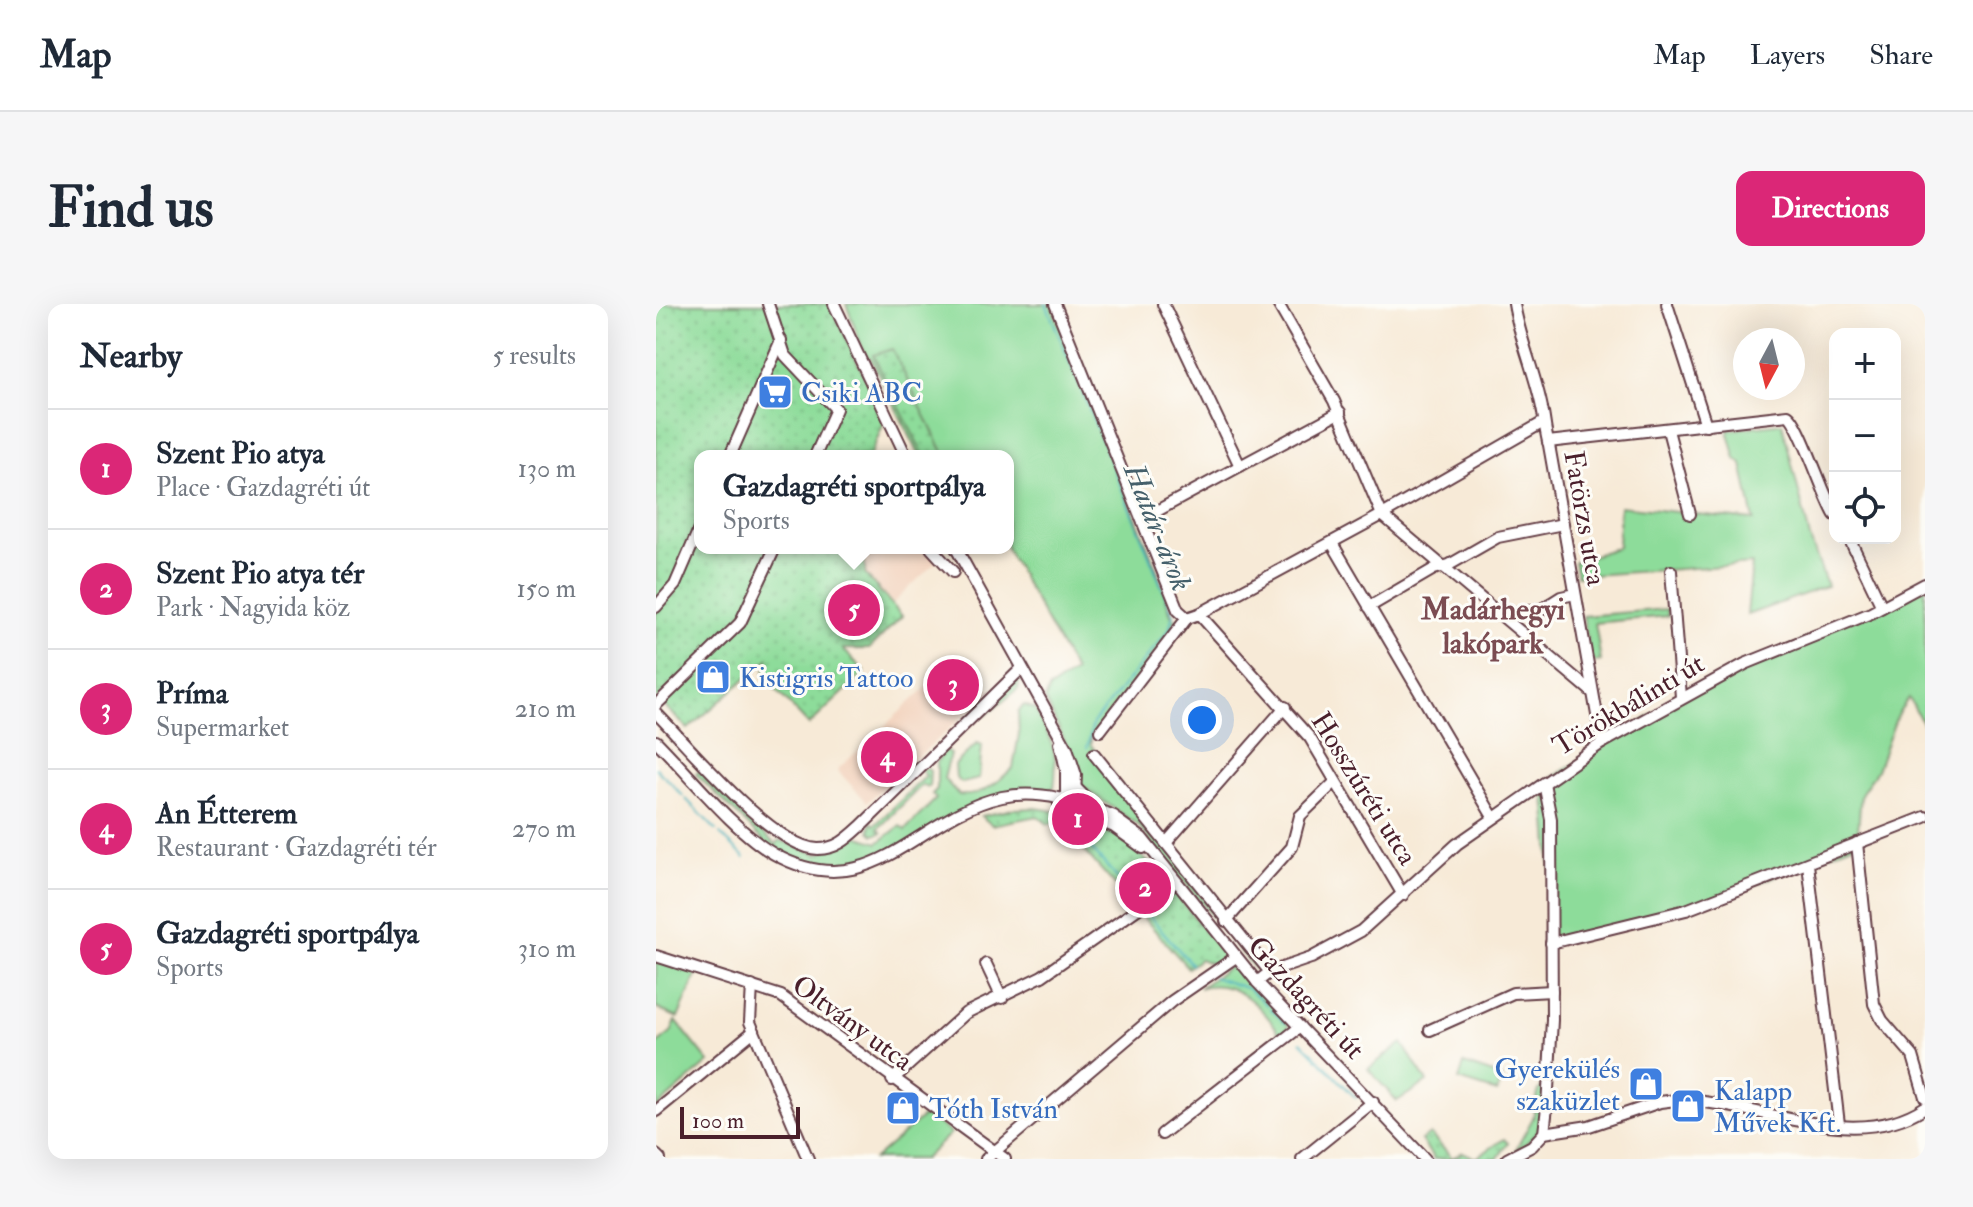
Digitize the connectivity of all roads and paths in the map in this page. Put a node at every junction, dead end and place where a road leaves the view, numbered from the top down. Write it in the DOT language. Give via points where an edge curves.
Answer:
graph roads {
  1 [pos="768,304"];
  2 [pos="834,304"];
  3 [pos="1055,304"];
  4 [pos="1163,304"];
  5 [pos="1278,304"];
  6 [pos="1514,304"];
  7 [pos="1667,304"];
  8 [pos="782,338"];
  9 [pos="1340,412"];
  10 [pos="1542,423"];
  11 [pos="1706,425"];
  12 [pos="1668,430"];
  13 [pos="1548,442"];
  14 [pos="733,450"];
  15 [pos="818,450"];
  16 [pos="903,450"];
  17 [pos="1240,466"];
  18 [pos="1829,503"];
  19 [pos="1690,514"];
  20 [pos="1382,515"];
  21 [pos="1142,519"];
  22 [pos="1563,524"];
  23 [pos="694,541"];
  24 [pos="1332,543"];
  25 [pos="1852,544"];
  26 [pos="772,554"];
  27 [pos="936,554"];
  28 [pos="959,554"];
  29 [pos="1443,567"];
  30 [pos="1671,571"];
  31 [pos="953,572"];
  32 [pos="1925,584"];
  33 [pos="1575,594"];
  34 [pos="656,607"];
  35 [pos="1369,607"];
  36 [pos="1882,607"];
  37 [pos="1199,614"];
  38 [pos="1499,614"];
  39 [pos="1187,618"];
  40 [pos="1021,669"];
  41 [pos="1592,692"];
  42 [pos="1681,697"];
  43 [pos="656,705"];
  44 [pos="1285,707"];
  45 [pos="656,713"];
  46 [pos="1100,731"];
  47 [pos="1059,737"];
  48 [pos="656,741"];
  49 [pos="1602,743"];
  50 [pos="1094,754"];
  51 [pos="1063,758"];
  52 [pos="1335,782"];
  53 [pos="1544,783"];
  54 [pos="1077,789"];
  55 [pos="1045,796"];
  56 [pos="1068,802"];
  57 [pos="1114,816"];
  58 [pos="1493,817"];
  59 [pos="1925,817"];
  60 [pos="941,824"];
  61 [pos="1166,843"];
  62 [pos="1857,843"];
  63 [pos="1159,862"];
  64 [pos="1808,864"];
  65 [pos="1176,882"];
  66 [pos="1403,895"];
  67 [pos="1226,921"];
  68 [pos="1551,943"];
  69 [pos="656,956"];
  70 [pos="1236,957"];
  71 [pos="986,964"];
  72 [pos="1270,972"];
  73 [pos="1257,982"];
  74 [pos="752,986"];
  75 [pos="1552,991"];
  76 [pos="1002,998"];
  77 [pos="1300,1027"];
  78 [pos="1430,1030"];
  79 [pos="754,1031"];
  80 [pos="892,1080"];
  81 [pos="1925,1097"];
  82 [pos="1373,1102"];
  83 [pos="1925,1107"];
  84 [pos="656,1111"];
  85 [pos="1839,1124"];
  86 [pos="1544,1133"];
  87 [pos="1162,1134"];
  88 [pos="995,1151"];
  89 [pos="808,1159"];
  90 [pos="986,1159"];
  91 [pos="1005,1159"];
  92 [pos="1302,1159"];
  93 [pos="1425,1159"];
  94 [pos="1507,1159"];
  1 -- 8 [label="street"];
  2 -- 16 [label="street"];
  3 -- 21 [label="street"];
  4 -- 17 [label="street"];
  5 -- 9 [label="street"];
  6 -- 10 [label="street, Fatörzs utca"];
  7 -- 11 [label="street"];
  8 -- 14 [label="street"];
  8 -- 15 [label="street" via="785,355 836,409"];
  9 -- 17 [label="street"];
  9 -- 20 [label="street"];
  10 -- 13 [label="street, Fatörzs utca"];
  10 -- 20 [label="street"];
  11 -- 12 [label="street"];
  11 -- 18 [label="street" via="1788,415 1797,423"];
  12 -- 13 [label="street"];
  12 -- 19 [label="street"];
  13 -- 22 [label="street, Fatörzs utca"];
  17 -- 21 [label="street"];
  20 -- 24 [label="street"];
  20 -- 29 [label="street"];
  21 -- 39 [label="street" via="1178,610"];
  22 -- 29 [label="street" via="1498,537"];
  22 -- 33 [label="street, Fatörzs utca"];
  23 -- 34 [label="street" via="675,585"];
  24 -- 35 [label="street"];
  24 -- 37 [label="street"];
  25 -- 36 [label="street"];
  26 -- 43 [label="street" via="740,623"];
  27 -- 31 [label="street"];
  28 -- 40 [label="street"];
  29 -- 35 [label="street"];
  29 -- 38 [label="street"];
  30 -- 42 [label="street"];
  32 -- 36 [label="street, Törökbálinti út"];
  33 -- 38 [label="street" via="1542,609"];
  33 -- 41 [label="street, Fatörzs utca"];
  35 -- 58 [label="street"];
  36 -- 42 [label="street, Törökbálinti út"];
  37 -- 39 [label="street"];
  37 -- 44 [label="street, Hosszúréti utca"];
  38 -- 41 [label="street"];
  39 -- 46 [label="street"];
  40 -- 45 [label="street" via="845,841 828,848 808,848 768,827"];
  40 -- 47 [label="street"];
  41 -- 49 [label="street, Fatörzs utca"];
  42 -- 49 [label="street, Törökbálinti út"];
  44 -- 52 [label="street, Hosszúréti utca"];
  44 -- 61 [label="street"];
  47 -- 51 [label="street"];
  47 -- 54 [label="street" via="1072,759"];
  48 -- 60 [label="street" via="749,836 800,866 841,871 873,864"];
  49 -- 53 [label="street, Törökbálinti út"];
  50 -- 61 [label="street, Gazdagréti út"];
  51 -- 55 [label="street" via="1060,783"];
  51 -- 56 [label="street"];
  52 -- 66 [label="street, Hosszúréti utca"];
  52 -- 67 [label="street" via="1300,816 1292,847"];
  53 -- 58 [label="street"];
  53 -- 68 [label="street, Törökbálinti út" via="1551,812"];
  54 -- 56 [label="street"];
  54 -- 57 [label="street, Gazdagréti út"];
  55 -- 56 [label="street"];
  55 -- 60 [label="street" via="992,800"];
  56 -- 57 [label="street, Gazdagréti út"];
  56 -- 60 [label="street" via="1010,802"];
  56 -- 63 [label="street, Gazdagréti út" via="1122,831"];
  57 -- 63 [label="street, Gazdagréti út" via="1142,838"];
  58 -- 66 [label="street"];
  59 -- 62 [label="street"];
  61 -- 67 [label="street, Gazdagréti út"];
  62 -- 64 [label="street"];
  62 -- 81 [label="street" via="1874,1004 1913,1056"];
  63 -- 65 [label="street, Gazdagréti út"];
  64 -- 68 [label="street" via="1686,910"];
  64 -- 85 [label="street"];
  65 -- 70 [label="street, Gazdagréti út"];
  65 -- 76 [label="street" via="1076,955"];
  66 -- 72 [label="street" via="1346,940"];
  67 -- 72 [label="street, Gazdagréti út"];
  68 -- 75 [label="street, Törökbálinti út"];
  69 -- 74 [label="street, Oltvány utca"];
  70 -- 73 [label="street, Gazdagréti út"];
  70 -- 88 [label="street" via="1172,1001"];
  71 -- 76 [label="street"];
  72 -- 73 [label="street"];
  73 -- 77 [label="street, Gazdagréti út"];
  74 -- 79 [label="street" via="748,1012"];
  74 -- 80 [label="street, Oltvány utca" via="794,1005"];
  75 -- 78 [label="street" via="1513,993"];
  75 -- 86 [label="street, Törökbálinti út"];
  76 -- 80 [label="street" via="966,1013"];
  77 -- 82 [label="street, Gazdagréti út"];
  77 -- 87 [label="street"];
  79 -- 84 [label="street"];
  79 -- 89 [label="street"];
  80 -- 88 [label="street, Oltvány utca"];
  82 -- 92 [label="street"];
  82 -- 93 [label="street, Gazdagréti út"];
  83 -- 85 [label="street" via="1893,1124"];
  85 -- 86 [label="street" via="1676,1100 1589,1126"];
  86 -- 94 [label="street"];
  88 -- 90 [label="street"];
  88 -- 91 [label="street, Oltvány utca"];
}
